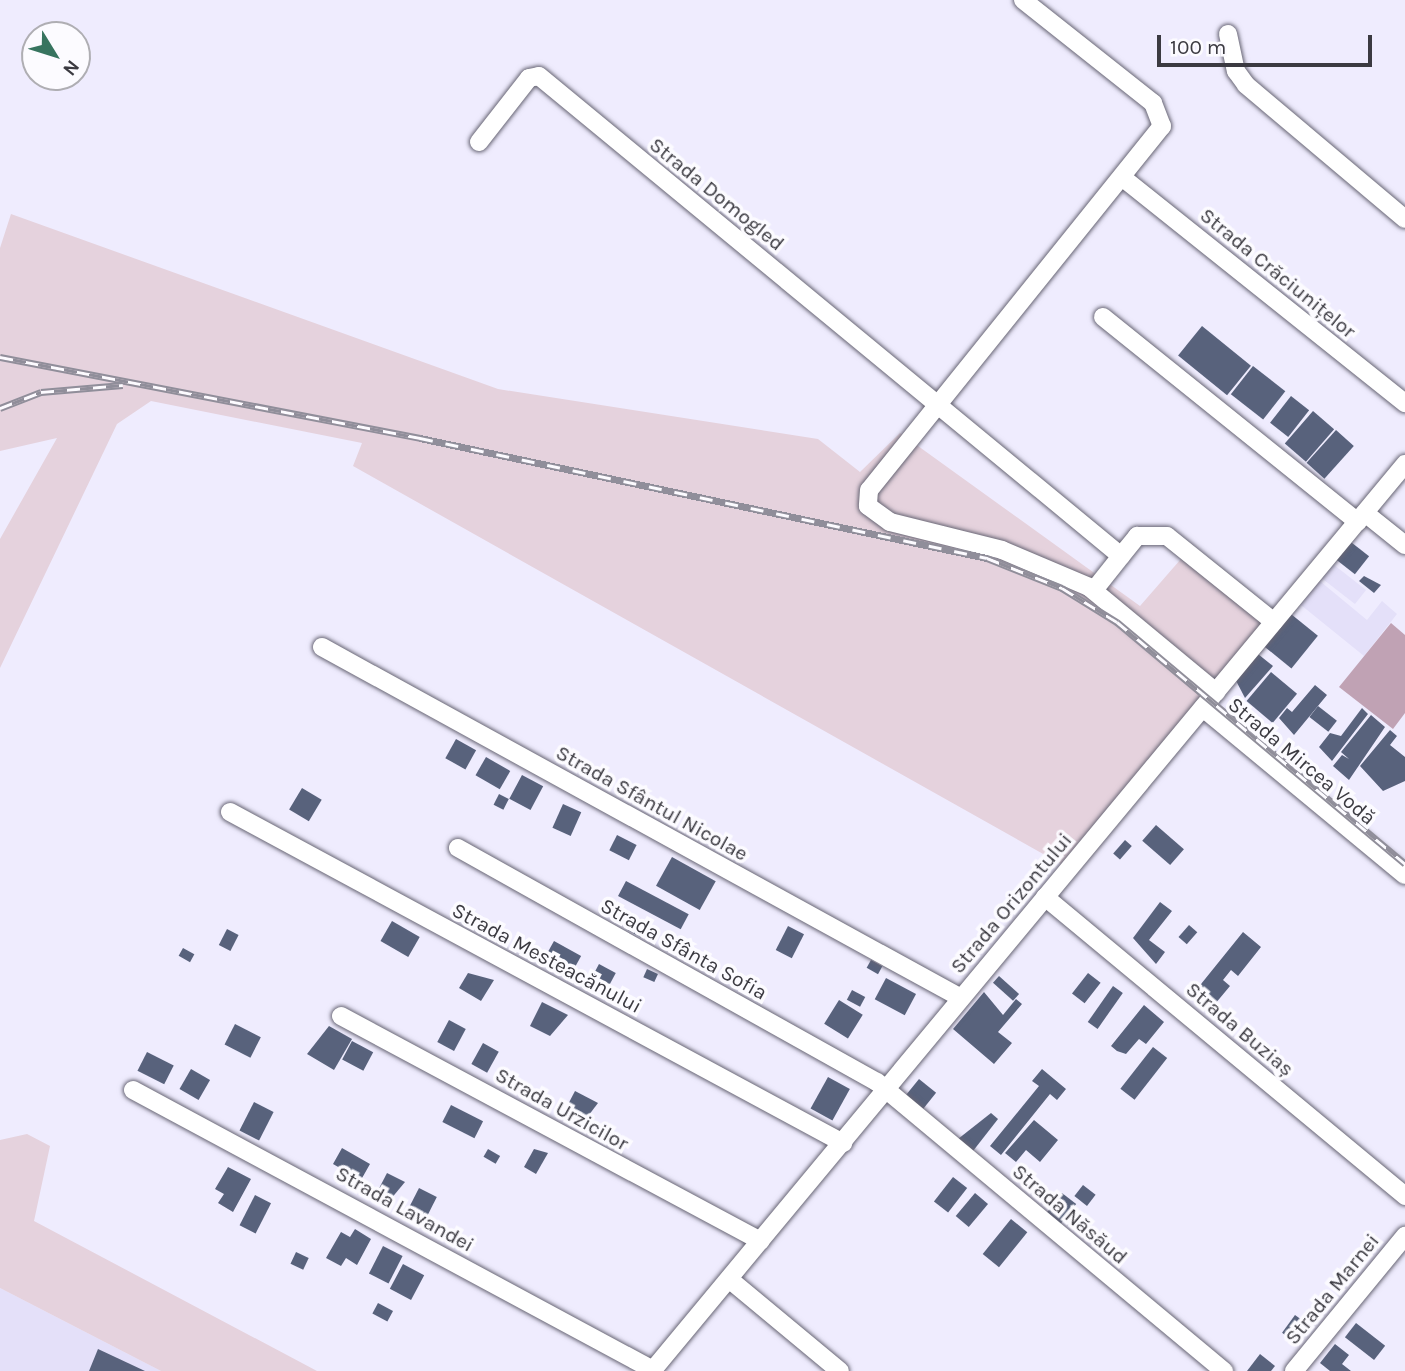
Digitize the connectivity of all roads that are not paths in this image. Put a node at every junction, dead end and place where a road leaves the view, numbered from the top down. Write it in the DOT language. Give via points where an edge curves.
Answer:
graph roads {
  1 [pos="1023,0"];
  2 [pos="1228,34"];
  3 [pos="479,142"];
  4 [pos="1123,178"];
  5 [pos="1405,219"];
  6 [pos="1103,317"];
  7 [pos="1405,404"];
  8 [pos="937,406"];
  9 [pos="1405,464"];
  10 [pos="1362,517"];
  11 [pos="1405,545"];
  12 [pos="1121,556"];
  13 [pos="1094,590"];
  14 [pos="1274,622"];
  15 [pos="322,647"];
  16 [pos="1216,692"];
  17 [pos="1203,708"];
  18 [pos="230,812"];
  19 [pos="458,848"];
  20 [pos="1405,875"];
  21 [pos="1045,897"];
  22 [pos="961,998"];
  23 [pos="341,1016"];
  24 [pos="133,1090"];
  25 [pos="886,1092"];
  26 [pos="843,1143"];
  27 [pos="1405,1196"];
  28 [pos="1405,1236"];
  29 [pos="761,1241"];
  30 [pos="729,1279"];
  31 [pos="653,1370"];
  32 [pos="840,1371"];
  33 [pos="1224,1371"];
  34 [pos="1294,1371"];
  1 -- 4 [label="street" via="1153,103 1162,121"];
  2 -- 5 [label="street" via="1236,71 1246,85"];
  3 -- 8 [label="street, Strada Domogled" via="529,78 539,76"];
  4 -- 7 [label="street, Strada Crăciunițelor"];
  4 -- 8 [label="street"];
  6 -- 10 [label="street"];
  8 -- 12 [label="street"];
  8 -- 13 [label="street" via="869,489 873,513 1002,550"];
  9 -- 10 [label="street, Strada Orizontului"];
  10 -- 11 [label="street"];
  10 -- 14 [label="street, Strada Orizontului"];
  12 -- 13 [label="street"];
  12 -- 14 [label="street" via="1137,536 1167,537"];
  13 -- 16 [label="street"];
  14 -- 16 [label="street, Strada Orizontului"];
  15 -- 22 [label="street, Strada Sfântul Nicolae"];
  16 -- 17 [label="street, Strada Orizontului"];
  17 -- 20 [label="street, Strada Mircea Vodă"];
  17 -- 21 [label="street, Strada Orizontului"];
  18 -- 26 [label="street, Strada Mesteacănului"];
  19 -- 25 [label="street, Strada Sfânta Sofia"];
  21 -- 22 [label="street, Strada Orizontului"];
  21 -- 27 [label="street, Strada Buziaș"];
  22 -- 25 [label="street, Strada Orizontului"];
  23 -- 29 [label="street, Strada Urzicilor"];
  24 -- 31 [label="street, Strada Lavandei"];
  25 -- 26 [label="street, Strada Orizontului"];
  25 -- 33 [label="street, Strada Năsăud"];
  26 -- 29 [label="street, Strada Orizontului"];
  28 -- 34 [label="street, Strada Marnei"];
  29 -- 30 [label="street, Strada Orizontului"];
  30 -- 31 [label="street, Strada Orizontului"];
  30 -- 32 [label="street"];
}
